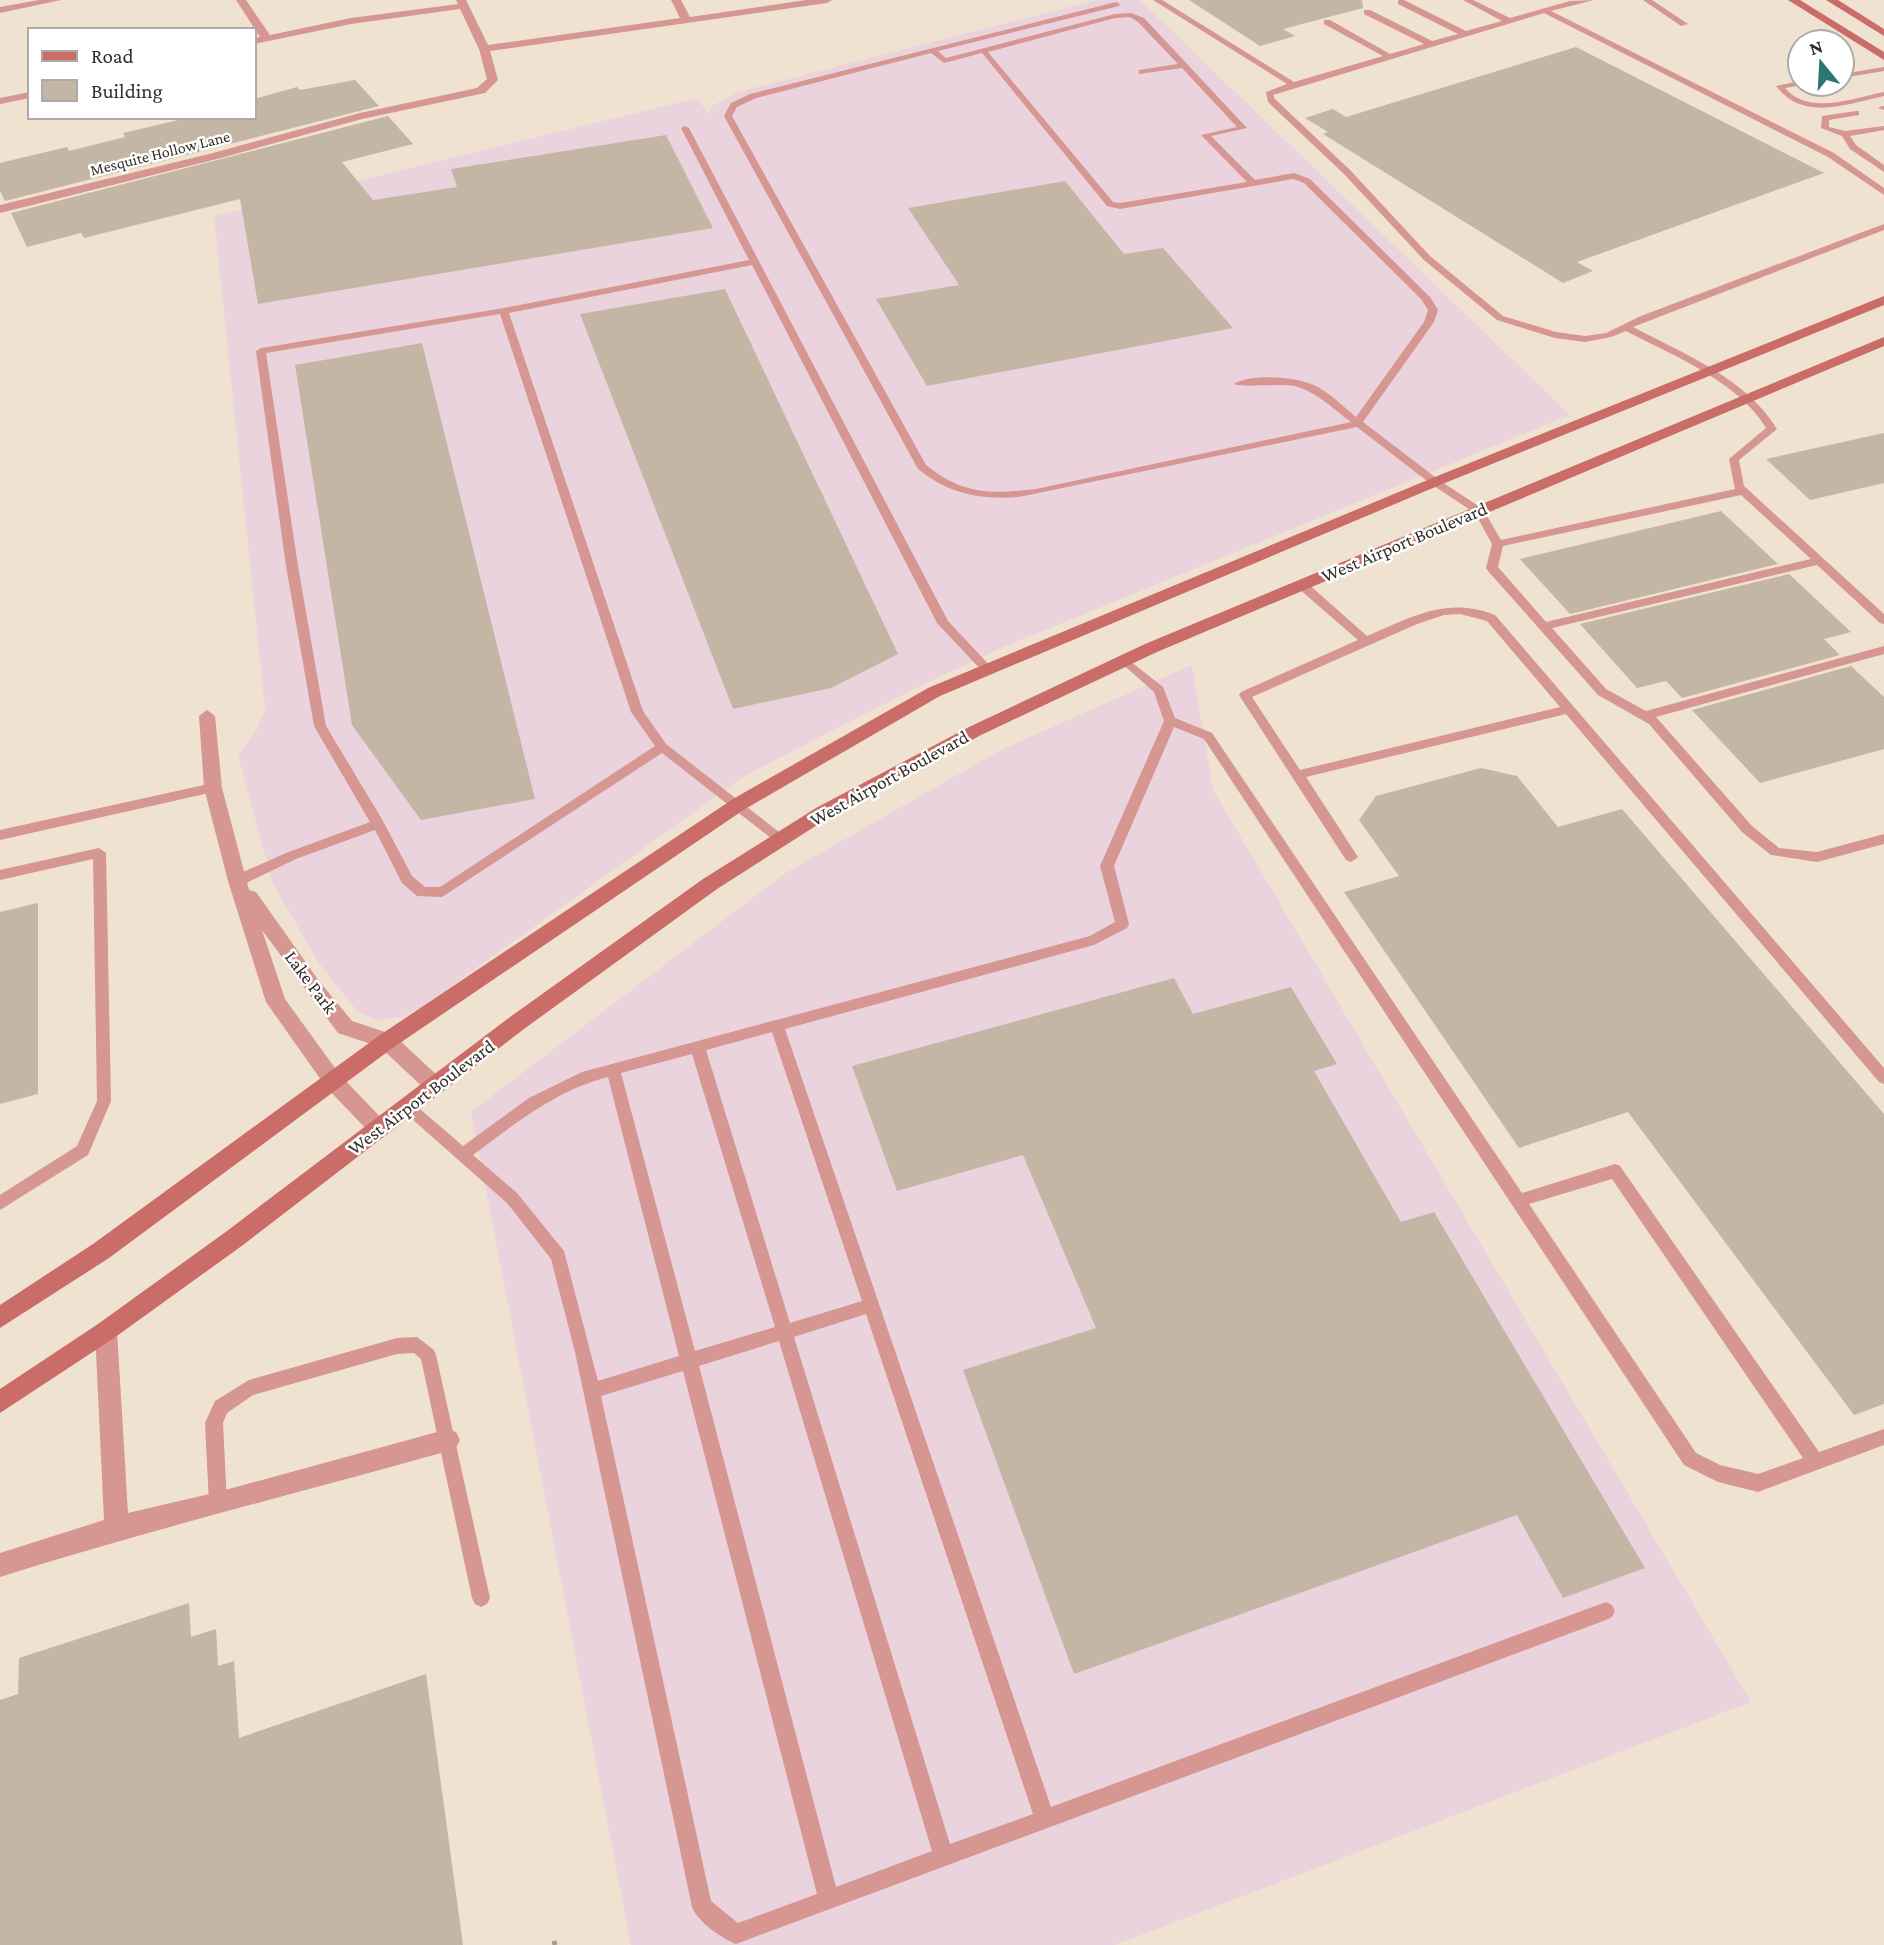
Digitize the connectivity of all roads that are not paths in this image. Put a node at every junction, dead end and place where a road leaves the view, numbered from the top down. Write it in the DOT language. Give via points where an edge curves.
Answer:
graph roads {
  1 [pos="56,0"];
  2 [pos="241,0"];
  3 [pos="676,0"];
  4 [pos="827,0"];
  5 [pos="1157,0"];
  6 [pos="1467,0"];
  7 [pos="1590,0"];
  8 [pos="1647,0"];
  9 [pos="1793,0"];
  10 [pos="1831,0"];
  11 [pos="1401,2"];
  12 [pos="462,3"];
  13 [pos="1116,4"];
  14 [pos="0,10"];
  15 [pos="1545,11"];
  16 [pos="1367,12"];
  17 [pos="687,19"];
  18 [pos="1509,21"];
  19 [pos="1327,23"];
  20 [pos="1684,24"];
  21 [pos="1884,33"];
  22 [pos="1465,34"];
  23 [pos="266,37"];
  24 [pos="256,40"];
  25 [pos="1431,44"];
  26 [pos="484,49"];
  27 [pos="983,50"];
  28 [pos="933,51"];
  29 [pos="1389,56"];
  30 [pos="1884,58"];
  31 [pos="1184,65"];
  32 [pos="1884,69"];
  33 [pos="1142,72"];
  34 [pos="1856,73"];
  35 [pos="1865,79"];
  36 [pos="1292,84"];
  37 [pos="1875,85"];
  38 [pos="1884,93"];
  39 [pos="28,95"];
  40 [pos="1856,97"];
  41 [pos="1791,98"];
  42 [pos="1851,98"];
  43 [pos="0,101"];
  44 [pos="1856,113"];
  45 [pos="685,128"];
  46 [pos="1884,128"];
  47 [pos="1845,135"];
  48 [pos="1884,169"];
  49 [pos="1253,183"];
  50 [pos="1884,192"];
  51 [pos="0,209"];
  52 [pos="1884,227"];
  53 [pos="753,262"];
  54 [pos="1884,300"];
  55 [pos="504,311"];
  56 [pos="1626,327"];
  57 [pos="1884,341"];
  58 [pos="1706,371"];
  59 [pos="1239,384"];
  60 [pos="1747,399"];
  61 [pos="1356,424"];
  62 [pos="1435,482"];
  63 [pos="1743,491"];
  64 [pos="1479,511"];
  65 [pos="1499,544"];
  66 [pos="1819,561"];
  67 [pos="1302,585"];
  68 [pos="1884,620"];
  69 [pos="1544,626"];
  70 [pos="1366,641"];
  71 [pos="1884,650"];
  72 [pos="1125,660"];
  73 [pos="988,670"];
  74 [pos="1569,709"];
  75 [pos="207,716"];
  76 [pos="1644,716"];
  77 [pos="1170,721"];
  78 [pos="662,747"];
  79 [pos="1297,775"];
  80 [pos="212,788"];
  81 [pos="739,804"];
  82 [pos="378,824"];
  83 [pos="0,835"];
  84 [pos="782,839"];
  85 [pos="1884,839"];
  86 [pos="1351,857"];
  87 [pos="0,876"];
  88 [pos="237,881"];
  89 [pos="777,1025"];
  90 [pos="387,1041"];
  91 [pos="697,1046"];
  92 [pos="613,1069"];
  93 [pos="1884,1078"];
  94 [pos="333,1081"];
  95 [pos="435,1086"];
  96 [pos="408,1107"];
  97 [pos="379,1129"];
  98 [pos="462,1155"];
  99 [pos="1518,1201"];
  100 [pos="0,1203"];
  101 [pos="872,1306"];
  102 [pos="0,1318"];
  103 [pos="106,1331"];
  104 [pos="785,1331"];
  105 [pos="689,1361"];
  106 [pos="591,1391"];
  107 [pos="0,1402"];
  108 [pos="1884,1437"];
  109 [pos="449,1440"];
  110 [pos="1816,1462"];
  111 [pos="218,1504"];
  112 [pos="117,1528"];
  113 [pos="0,1564"];
  114 [pos="481,1598"];
  115 [pos="1606,1611"];
  116 [pos="1045,1819"];
  117 [pos="944,1856"];
  118 [pos="829,1899"];
  1 -- 14 [label="street"];
  2 -- 23 [label="street"];
  3 -- 17 [label="street"];
  4 -- 17 [label="street"];
  5 -- 36 [label="lane"];
  6 -- 18 [label="lane"];
  7 -- 15 [label="lane"];
  8 -- 20 [label="lane"];
  9 -- 30 [label="main road"];
  10 -- 21 [label="main road"];
  11 -- 22 [label="lane"];
  12 -- 23 [label="street"];
  12 -- 26 [label="street"];
  13 -- 28 [label="lane"];
  15 -- 18 [label="lane"];
  15 -- 50 [label="lane" via="1831,155"];
  16 -- 25 [label="lane"];
  17 -- 26 [label="street"];
  18 -- 22 [label="lane"];
  19 -- 29 [label="lane"];
  22 -- 25 [label="lane"];
  23 -- 24 [label="street"];
  25 -- 29 [label="lane"];
  26 -- 51 [label="street, Mesquite Hollow Lane" via="493,80 471,94 360,116"];
  27 -- 28 [label="lane" via="944,61"];
  27 -- 31 [label="lane" via="1131,15"];
  27 -- 49 [label="lane" via="1110,204"];
  28 -- 61 [label="lane" via="753,96 734,105 728,116 922,467 939,482 964,493 998,497 1036,492"];
  29 -- 36 [label="lane"];
  31 -- 33 [label="lane"];
  31 -- 49 [label="lane" via="1243,128 1205,135"];
  32 -- 34 [label="lane"];
  34 -- 35 [label="lane"];
  36 -- 56 [label="lane" via="1269,94 1271,100 1427,258 1500,318 1584,339"];
  37 -- 38 [label="lane"];
  38 -- 40 [label="lane"];
  39 -- 43 [label="street"];
  41 -- 42 [label="lane" via="1804,105"];
  44 -- 47 [label="lane" via="1825,118 1825,128"];
  45 -- 53 [label="lane"];
  46 -- 47 [label="lane"];
  47 -- 48 [label="lane" via="1853,147"];
  49 -- 61 [label="lane" via="1294,176 1307,181 1433,310"];
  52 -- 56 [label="lane"];
  53 -- 55 [label="lane"];
  53 -- 73 [label="lane" via="943,623"];
  54 -- 58 [label="main road"];
  55 -- 78 [label="lane" via="637,712"];
  55 -- 82 [label="lane" via="261,351 320,726"];
  56 -- 58 [label="lane"];
  57 -- 60 [label="main road, West Airport Boulevard"];
  58 -- 60 [label="lane"];
  58 -- 62 [label="main road"];
  59 -- 61 [label="lane" via="1269,379 1294,382 1314,389"];
  60 -- 63 [label="lane" via="1767,417 1772,429 1734,459"];
  60 -- 64 [label="main road, West Airport Boulevard"];
  61 -- 62 [label="lane"];
  62 -- 64 [label="lane"];
  62 -- 73 [label="main road"];
  63 -- 65 [label="lane"];
  63 -- 66 [label="lane"];
  64 -- 65 [label="lane"];
  64 -- 67 [label="main road, West Airport Boulevard"];
  65 -- 69 [label="lane" via="1492,568"];
  66 -- 68 [label="lane"];
  66 -- 69 [label="lane"];
  67 -- 70 [label="lane"];
  67 -- 72 [label="main road, West Airport Boulevard"];
  69 -- 76 [label="lane" via="1602,692"];
  70 -- 74 [label="lane" via="1456,608 1475,610 1491,618"];
  70 -- 79 [label="lane" via="1245,695"];
  71 -- 76 [label="lane"];
  72 -- 77 [label="lane" via="1159,690"];
  72 -- 84 [label="main road, West Airport Boulevard" via="975,731"];
  73 -- 81 [label="main road" via="934,692"];
  74 -- 79 [label="lane"];
  74 -- 93 [label="lane"];
  75 -- 80 [label="street, Lake Park"];
  76 -- 85 [label="lane" via="1747,829 1776,852 1817,857"];
  77 -- 89 [label="lane" via="1107,866 1122,924 1094,940"];
  77 -- 99 [label="lane" via="1208,736"];
  78 -- 81 [label="lane"];
  78 -- 82 [label="lane" via="442,892 422,891 407,879"];
  79 -- 86 [label="lane"];
  80 -- 83 [label="lane"];
  80 -- 88 [label="street, Lake Park"];
  81 -- 84 [label="lane"];
  81 -- 90 [label="main road"];
  82 -- 88 [label="lane"];
  84 -- 95 [label="main road, West Airport Boulevard" via="701,891"];
  87 -- 100 [label="lane" via="99,853 104,1101 83,1150"];
  88 -- 90 [label="street, Lake Park" via="345,1027"];
  88 -- 94 [label="street, Lake Park" via="276,1002"];
  89 -- 91 [label="lane"];
  89 -- 101 [label="lane"];
  90 -- 94 [label="main road"];
  90 -- 95 [label="street, Lake Park"];
  91 -- 92 [label="lane"];
  91 -- 104 [label="lane"];
  92 -- 98 [label="lane" via="587,1076 534,1102"];
  92 -- 105 [label="lane"];
  94 -- 97 [label="street, Lake Park"];
  94 -- 102 [label="main road" via="102,1251"];
  95 -- 96 [label="main road, West Airport Boulevard"];
  96 -- 97 [label="main road, West Airport Boulevard"];
  96 -- 98 [label="lane"];
  97 -- 103 [label="main road, West Airport Boulevard"];
  98 -- 106 [label="lane" via="512,1198 558,1256"];
  99 -- 110 [label="lane" via="1690,1459 1718,1473 1758,1483"];
  99 -- 110 [label="lane" via="1615,1171"];
  101 -- 104 [label="lane"];
  101 -- 116 [label="lane"];
  103 -- 107 [label="main road, West Airport Boulevard"];
  103 -- 112 [label="street"];
  104 -- 105 [label="lane"];
  104 -- 117 [label="lane"];
  105 -- 106 [label="lane"];
  105 -- 118 [label="lane"];
  106 -- 118 [label="lane" via="702,1906 736,1934"];
  108 -- 110 [label="lane"];
  109 -- 111 [label="street"];
  109 -- 111 [label="lane" via="428,1355 417,1345 397,1346 249,1388 221,1407 214,1423"];
  109 -- 114 [label="lane"];
  111 -- 112 [label="street"];
  112 -- 113 [label="street"];
  115 -- 116 [label="lane"];
  116 -- 117 [label="lane"];
  117 -- 118 [label="lane"];
}
